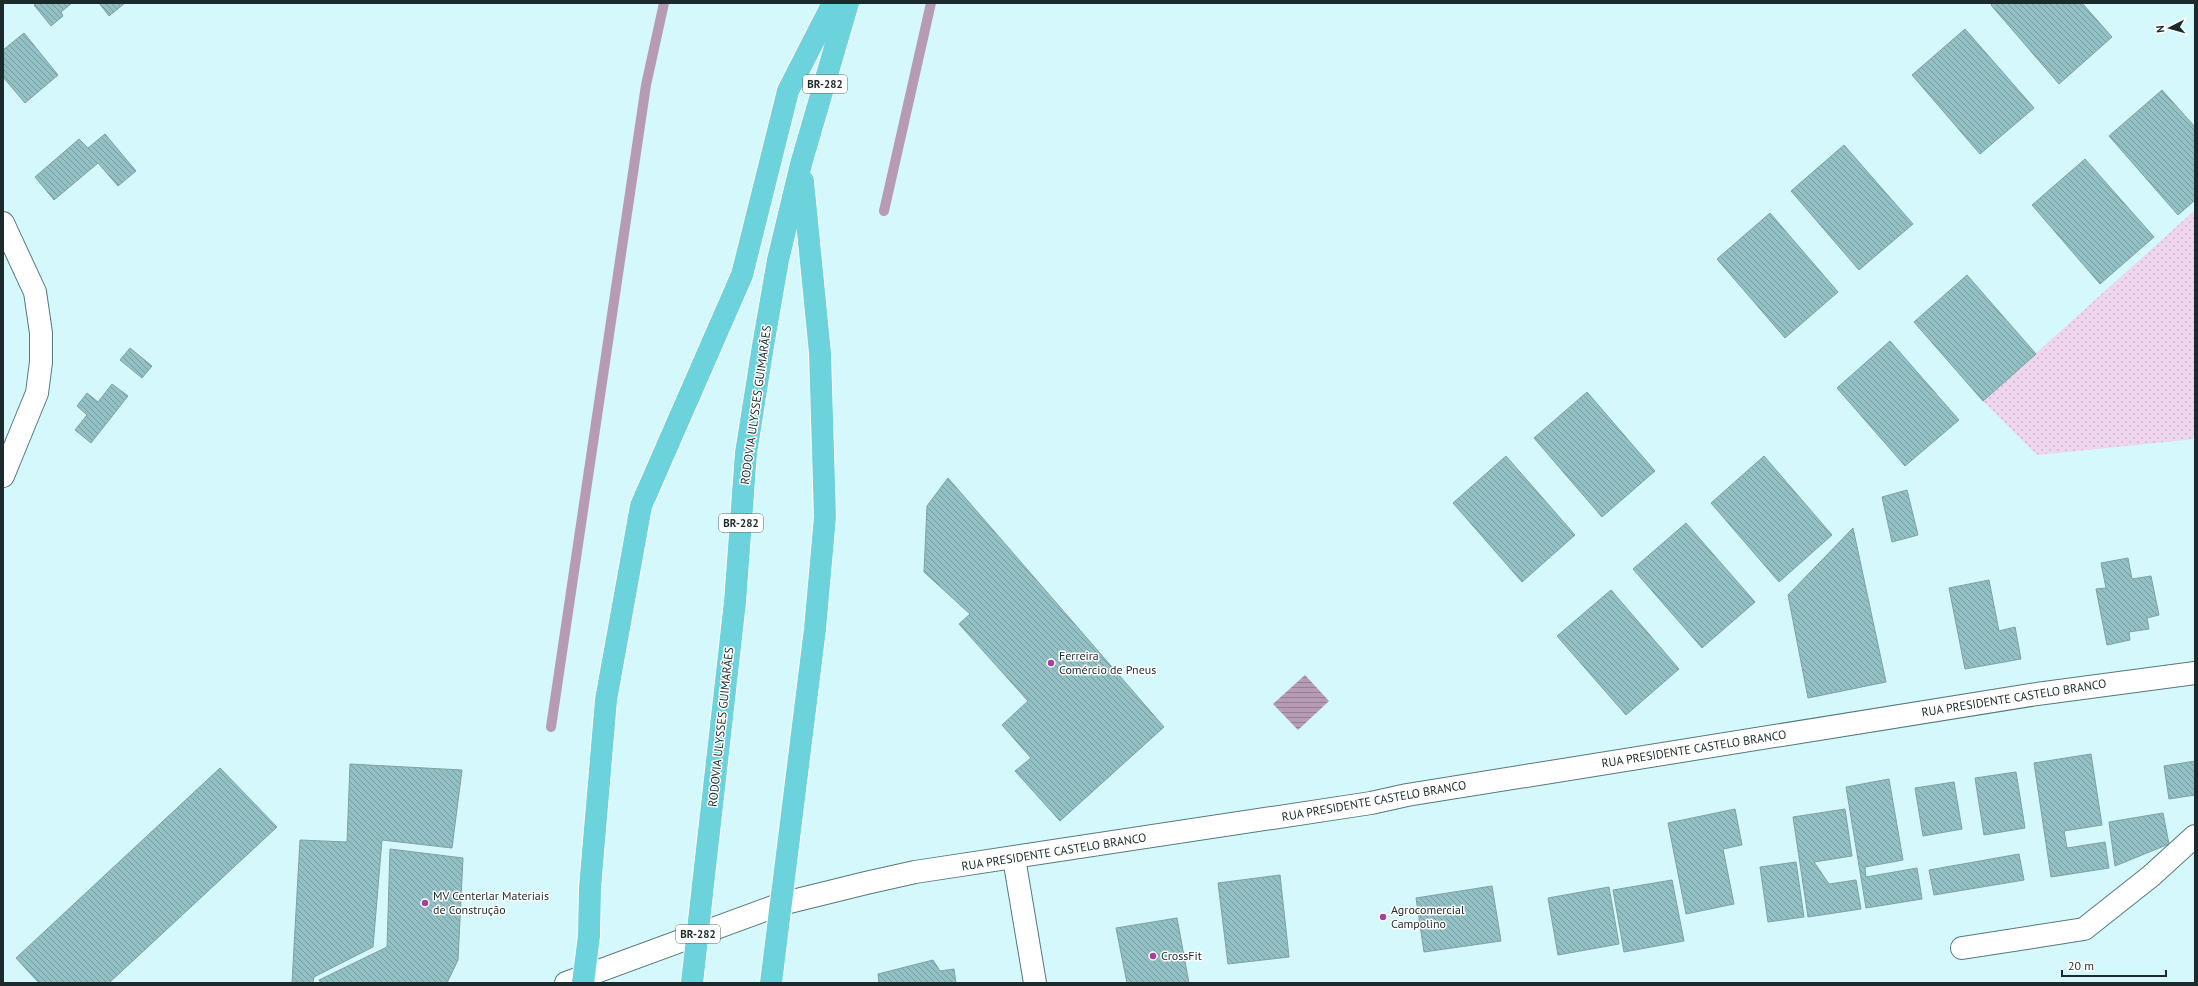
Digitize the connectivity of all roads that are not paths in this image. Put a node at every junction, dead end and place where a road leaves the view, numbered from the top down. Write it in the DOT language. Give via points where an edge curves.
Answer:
graph roads {
  1 [pos="833,3"];
  2 [pos="848,3"];
  3 [pos="801,164"];
  4 [pos="3,224"];
  5 [pos="3,476"];
  6 [pos="2195,673"];
  7 [pos="2195,836"];
  8 [pos="1014,858"];
  9 [pos="781,904"];
  10 [pos="1962,948"];
  11 [pos="578,981"];
  12 [pos="692,983"];
  13 [pos="771,983"];
  14 [pos="1035,983"];
  1 -- 11 [label="highway" via="788,91 742,275 641,506 606,700"];
  2 -- 3 [label="highway, RODOVIA ULYSSES GUIMARÃES / BR-282"];
  3 -- 9 [label="highway" via="820,354 825,517 816,621"];
  3 -- 12 [label="highway, RODOVIA ULYSSES GUIMARÃES / BR-282, bridge" via="778,260 746,453 735,602"];
  4 -- 5 [label="street" via="35,292 41,340 37,393"];
  6 -- 8 [label="street, RUA PRESIDENTE CASTELO BRANCO" via="2029,695 1407,795 1371,804"];
  7 -- 10 [label="street" via="2151,876 2084,929"];
  8 -- 9 [label="street, RUA PRESIDENTE CASTELO BRANCO" via="915,872"];
  8 -- 14 [label="street"];
  9 -- 11 [label="street, RUA PRESIDENTE CASTELO BRANCO"];
  9 -- 13 [label="highway"];
}
